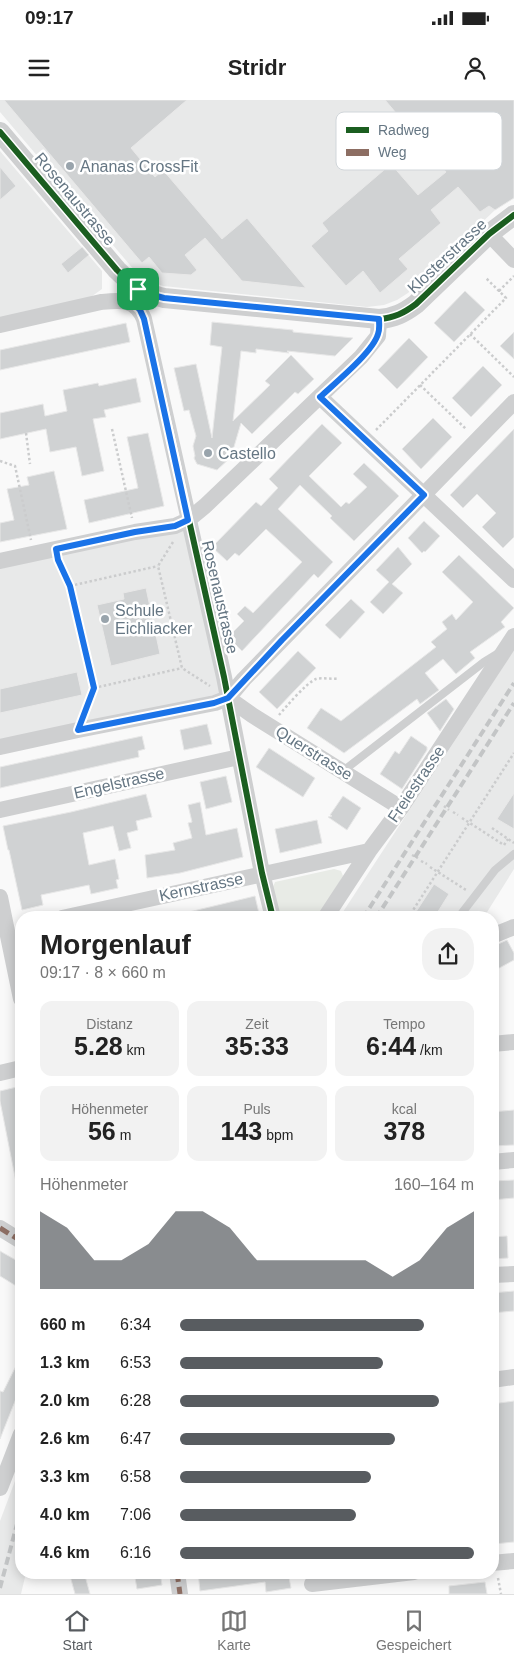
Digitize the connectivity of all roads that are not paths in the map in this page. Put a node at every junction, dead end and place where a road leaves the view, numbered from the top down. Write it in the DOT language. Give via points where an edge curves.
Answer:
graph roads {
  1 [pos="0,132"];
  2 [pos="514,215"];
  3 [pos="489,234"];
  4 [pos="514,260"];
  5 [pos="135,296"];
  6 [pos="388,317"];
  7 [pos="0,325"];
  8 [pos="320,397"];
  9 [pos="514,402"];
  10 [pos="424,495"];
  11 [pos="188,520"];
  12 [pos="0,562"];
  13 [pos="514,580"];
  14 [pos="510,642"];
  15 [pos="228,698"];
  16 [pos="0,747"];
  17 [pos="239,757"];
  18 [pos="342,770"];
  19 [pos="401,808"];
  20 [pos="0,810"];
  21 [pos="369,851"];
  22 [pos="514,854"];
  23 [pos="262,874"];
  24 [pos="0,897"];
  25 [pos="94,911"];
  26 [pos="271,911"];
  27 [pos="330,911"];
  28 [pos="463,911"];
  29 [pos="514,928"];
  30 [pos="10,929"];
  31 [pos="499,933"];
  32 [pos="15,961"];
  33 [pos="514,1042"];
  34 [pos="499,1043"];
  35 [pos="15,1069"];
  36 [pos="0,1072"];
  37 [pos="514,1160"];
  38 [pos="499,1161"];
  39 [pos="0,1228"];
  40 [pos="15,1237"];
  41 [pos="514,1274"];
  42 [pos="499,1275"];
  43 [pos="514,1377"];
  44 [pos="499,1379"];
  45 [pos="15,1449"];
  46 [pos="0,1488"];
  47 [pos="514,1561"];
  48 [pos="499,1562"];
  49 [pos="178,1579"];
  50 [pos="354,1579"];
  51 [pos="312,1584"];
  52 [pos="180,1594"];
  1 -- 5 [label="street, Rosenaustrasse" via="117,270"];
  2 -- 3 [label="street, Klosterstrasse"];
  3 -- 4 [label="street"];
  3 -- 6 [label="street, Klosterstrasse" via="416,304"];
  5 -- 6 [label="street" via="149,294 164,298"];
  5 -- 7 [label="street"];
  5 -- 11 [label="street, Rosenaustrasse" via="144,319"];
  6 -- 8 [label="street" via="375,341"];
  8 -- 10 [label="street"];
  8 -- 11 [label="street"];
  9 -- 10 [label="street"];
  10 -- 13 [label="street"];
  10 -- 15 [label="street"];
  11 -- 12 [label="street" via="175,526"];
  11 -- 15 [label="street, Rosenaustrasse"];
  14 -- 18 [label="lane, Freiestrasse"];
  14 -- 19 [label="street, Freiestrasse"];
  15 -- 16 [label="street"];
  15 -- 17 [label="street, Rosenaustrasse"];
  15 -- 18 [label="street, Querstrasse"];
  17 -- 20 [label="street, Engelstrasse"];
  17 -- 23 [label="street, Rosenaustrasse"];
  18 -- 19 [label="street, Querstrasse"];
  19 -- 21 [label="street, Freiestrasse"];
  21 -- 23 [label="street, Kernstrasse"];
  21 -- 27 [label="street, Freiestrasse"];
  22 -- 28 [label="lane" via="495,870"];
  23 -- 25 [label="street, Kernstrasse"];
  23 -- 26 [label="street, Rosenaustrasse"];
  24 -- 30 [label="street"];
  29 -- 31 [label="street"];
  30 -- 32 [label="street"];
  33 -- 34 [label="street"];
  35 -- 36 [label="street"];
  37 -- 38 [label="street"];
  39 -- 40 [label="street"];
  41 -- 42 [label="street"];
  43 -- 44 [label="street"];
  45 -- 46 [label="street"];
  47 -- 48 [label="street"];
  49 -- 52 [label="street"];
  50 -- 51 [label="street"];
}
